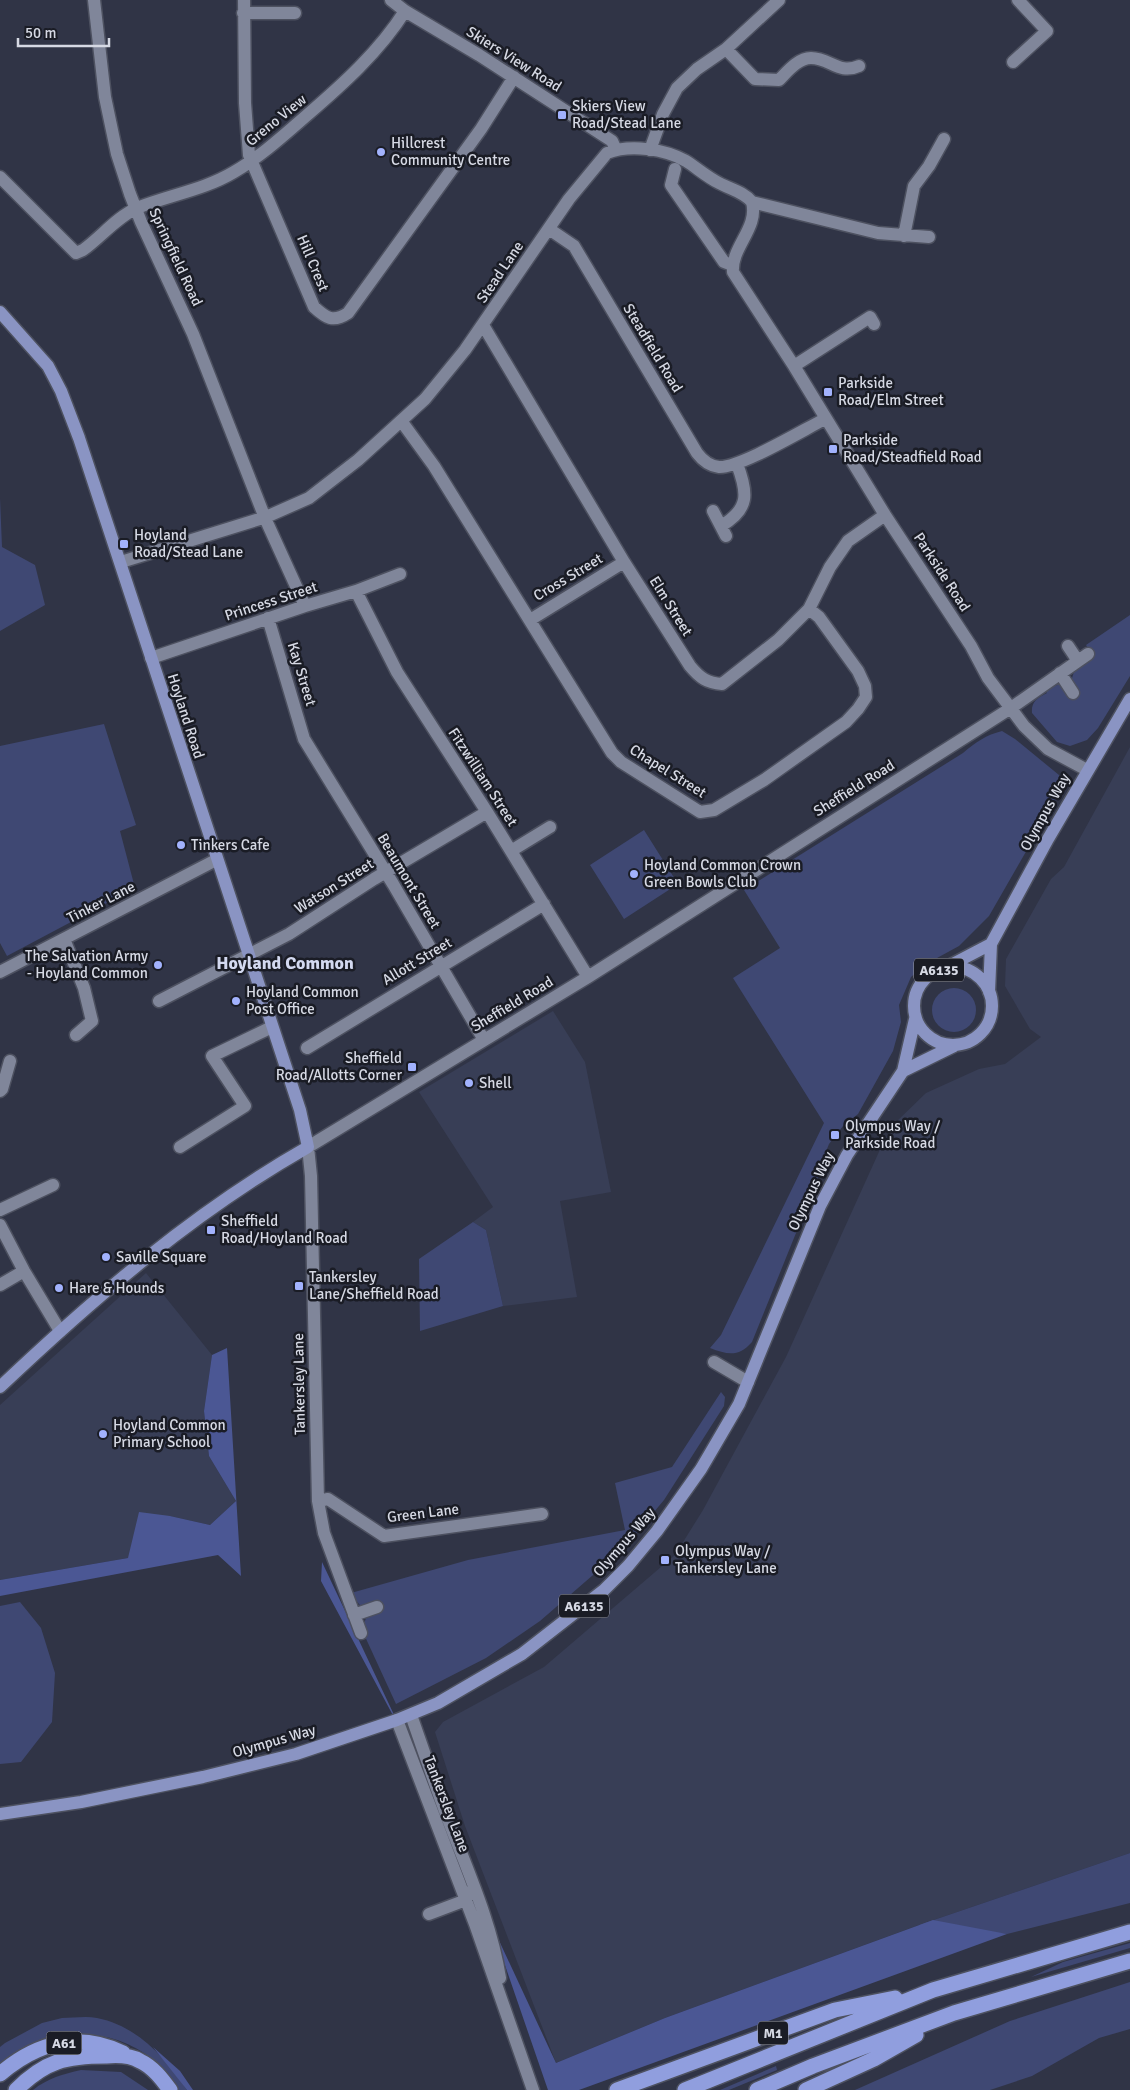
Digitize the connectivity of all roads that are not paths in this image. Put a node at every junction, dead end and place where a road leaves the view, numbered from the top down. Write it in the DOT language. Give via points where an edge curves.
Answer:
graph roads {
  1 [pos="94,0"];
  2 [pos="391,0"];
  3 [pos="1018,0"];
  4 [pos="772,2"];
  5 [pos="244,6"];
  6 [pos="405,11"];
  7 [pos="295,13"];
  8 [pos="726,49"];
  9 [pos="1013,62"];
  10 [pos="859,66"];
  11 [pos="514,78"];
  12 [pos="944,139"];
  13 [pos="616,150"];
  14 [pos="650,150"];
  15 [pos="252,161"];
  16 [pos="674,169"];
  17 [pos="0,177"];
  18 [pos="752,202"];
  19 [pos="135,209"];
  20 [pos="548,229"];
  21 [pos="904,236"];
  22 [pos="928,237"];
  23 [pos="732,265"];
  24 [pos="0,312"];
  25 [pos="483,324"];
  26 [pos="874,324"];
  27 [pos="794,366"];
  28 [pos="825,419"];
  29 [pos="402,422"];
  30 [pos="737,464"];
  31 [pos="713,511"];
  32 [pos="885,515"];
  33 [pos="266,518"];
  34 [pos="121,562"];
  35 [pos="624,562"];
  36 [pos="400,574"];
  37 [pos="356,591"];
  38 [pos="305,606"];
  39 [pos="809,609"];
  40 [pos="268,618"];
  41 [pos="530,620"];
  42 [pos="1068,646"];
  43 [pos="151,658"];
  44 [pos="1060,673"];
  45 [pos="1072,693"];
  46 [pos="1130,699"];
  47 [pos="1011,708"];
  48 [pos="304,739"];
  49 [pos="1088,770"];
  50 [pos="487,812"];
  51 [pos="550,826"];
  52 [pos="511,851"];
  53 [pos="216,860"];
  54 [pos="386,872"];
  55 [pos="544,904"];
  56 [pos="64,939"];
  57 [pos="992,944"];
  58 [pos="248,955"];
  59 [pos="440,966"];
  60 [pos="946,967"];
  61 [pos="0,972"];
  62 [pos="588,977"];
  63 [pos="989,992"];
  64 [pos="159,1001"];
  65 [pos="915,1019"];
  66 [pos="272,1027"];
  67 [pos="76,1035"];
  68 [pos="484,1040"];
  69 [pos="954,1046"];
  70 [pos="308,1048"];
  71 [pos="10,1061"];
  72 [pos="903,1071"];
  73 [pos="0,1091"];
  74 [pos="180,1147"];
  75 [pos="308,1147"];
  76 [pos="53,1185"];
  77 [pos="0,1210"];
  78 [pos="0,1225"];
  79 [pos="24,1271"];
  80 [pos="0,1284"];
  81 [pos="60,1331"];
  82 [pos="714,1362"];
  83 [pos="748,1382"];
  84 [pos="0,1388"];
  85 [pos="318,1501"];
  86 [pos="542,1514"];
  87 [pos="377,1607"];
  88 [pos="354,1615"];
  89 [pos="361,1633"];
  90 [pos="411,1715"];
  91 [pos="398,1720"];
  92 [pos="0,1814"];
  93 [pos="470,1873"];
  94 [pos="466,1900"];
  95 [pos="429,1914"];
  96 [pos="1130,1932"];
  97 [pos="1130,1961"];
  98 [pos="933,1990"];
  99 [pos="954,2014"];
  100 [pos="507,2015"];
  101 [pos="132,2057"];
  102 [pos="0,2074"];
  103 [pos="16,2090"];
  104 [pos="170,2090"];
  105 [pos="533,2090"];
  106 [pos="617,2090"];
  107 [pos="685,2090"];
  108 [pos="757,2090"];
  109 [pos="806,2090"];
  1 -- 19 [label="street, Springfield Road" via="105,97 117,154"];
  2 -- 6 [label="street, Skiers View Road"];
  3 -- 9 [label="street" via="1047,31"];
  4 -- 8 [label="street"];
  5 -- 7 [label="street"];
  5 -- 15 [label="street, Hill Crest" via="245,102"];
  6 -- 11 [label="street, Skiers View Road"];
  6 -- 15 [label="street, Greno View" via="345,82"];
  8 -- 10 [label="street" via="755,79 779,80 793,66 810,58 841,69"];
  8 -- 14 [label="street" via="677,88"];
  11 -- 13 [label="street, Skiers View Road" via="612,141"];
  11 -- 15 [label="street, Hill Crest" via="482,129 348,313 340,318 324,317 314,308"];
  12 -- 21 [label="street" via="914,186"];
  13 -- 14 [label="street"];
  13 -- 20 [label="street, Stead Lane" via="601,159"];
  14 -- 18 [label="street" via="685,160"];
  15 -- 19 [label="street, Greno View" via="205,185"];
  16 -- 23 [label="street, Parkside Road" via="670,185 724,262"];
  17 -- 19 [label="street, Greno View" via="76,253"];
  18 -- 21 [label="street" via="878,233"];
  18 -- 23 [label="street" via="753,218"];
  19 -- 33 [label="street, Springfield Road" via="193,334"];
  20 -- 25 [label="street, Stead Lane"];
  20 -- 30 [label="street, Steadfield Road" via="574,246 696,453 711,465"];
  21 -- 22 [label="street"];
  23 -- 27 [label="street, Parkside Road" via="733,272"];
  24 -- 34 [label="main road, Hoyland Road" via="48,366 61,391"];
  25 -- 29 [label="street, Stead Lane" via="425,399"];
  25 -- 35 [label="street, Elm Street"];
  26 -- 27 [label="street" via="870,318"];
  27 -- 28 [label="street, Parkside Road"];
  28 -- 30 [label="street, Steadfield Road"];
  28 -- 32 [label="street, Parkside Road"];
  29 -- 33 [label="street, Stead Lane" via="309,498"];
  29 -- 41 [label="street, Chapel Street" via="434,466"];
  30 -- 31 [label="street" via="743,478 744,501 740,511 724,531"];
  32 -- 39 [label="street, Elm Street" via="848,541 830,567"];
  32 -- 47 [label="street, Parkside Road" via="972,646 988,678"];
  33 -- 34 [label="street, Stead Lane"];
  33 -- 38 [label="street, Springfield Road"];
  34 -- 43 [label="main road, Hoyland Road"];
  35 -- 39 [label="street, Elm Street" via="690,666 710,684 722,684 754,660"];
  35 -- 41 [label="street, Cross Street"];
  36 -- 37 [label="street, Princess Street"];
  37 -- 38 [label="street, Princess Street"];
  37 -- 50 [label="street, Fitzwilliam Street" via="397,672"];
  38 -- 40 [label="street, Princess Street"];
  39 -- 41 [label="street, Chapel Street" via="858,671 866,697 846,722 764,780 714,810 700,812 612,753"];
  40 -- 43 [label="street, Princess Street"];
  40 -- 48 [label="street, Kay Street"];
  42 -- 44 [label="street, Sheffield Road" via="1083,657"];
  43 -- 53 [label="main road, Hoyland Road"];
  44 -- 45 [label="street"];
  44 -- 47 [label="street, Sheffield Road"];
  46 -- 49 [label="main road, Olympus Way"];
  47 -- 49 [label="street, Parkside Road" via="1048,749"];
  47 -- 62 [label="street, Sheffield Road"];
  48 -- 54 [label="street, Beaumont Street"];
  49 -- 57 [label="main road, Olympus Way"];
  50 -- 52 [label="street, Fitzwilliam Street"];
  50 -- 54 [label="street, Watson Street"];
  51 -- 52 [label="street"];
  52 -- 55 [label="street, Fitzwilliam Street"];
  53 -- 56 [label="street, Tinker Lane"];
  53 -- 58 [label="main road, Hoyland Road"];
  54 -- 58 [label="street, Watson Street" via="289,934"];
  54 -- 59 [label="street, Beaumont Street"];
  55 -- 59 [label="street, Allott Street"];
  55 -- 62 [label="street, Fitzwilliam Street"];
  56 -- 61 [label="street, Tinker Lane"];
  56 -- 67 [label="street" via="84,988 92,1021"];
  57 -- 60 [label="main road, Olympus Way / A6135"];
  57 -- 63 [label="main road, Olympus Way"];
  58 -- 64 [label="street, Watson Street"];
  58 -- 66 [label="main road, Hoyland Road"];
  59 -- 68 [label="street, Beaumont Street"];
  59 -- 70 [label="street, Allott Street"];
  60 -- 63 [label="main road, A6135" via="973,972"];
  60 -- 65 [label="main road, Olympus Way / A6135" via="934,972 919,986 913,1005"];
  62 -- 68 [label="street, Sheffield Road"];
  63 -- 69 [label="main road, Olympus Way" via="992,1004 986,1028 977,1037"];
  65 -- 69 [label="main road" via="931,1039"];
  65 -- 72 [label="main road, Olympus Way / A6135"];
  66 -- 74 [label="street" via="212,1056 245,1106"];
  66 -- 75 [label="main road, Hoyland Road" via="300,1110"];
  68 -- 75 [label="street, Sheffield Road"];
  69 -- 72 [label="main road, Olympus Way"];
  71 -- 73 [label="street"];
  72 -- 83 [label="main road, Olympus Way / A6135" via="847,1155 820,1206"];
  75 -- 81 [label="main road, Sheffield Road" via="172,1238"];
  75 -- 85 [label="street, Tankersley Lane"];
  76 -- 77 [label="street"];
  78 -- 79 [label="street"];
  79 -- 80 [label="street"];
  79 -- 81 [label="street"];
  81 -- 84 [label="main road, Sheffield Road"];
  82 -- 83 [label="street"];
  83 -- 90 [label="main road, Olympus Way / A6135" via="739,1404 701,1469 657,1531 604,1590 522,1654 438,1704"];
  85 -- 86 [label="street, Green Lane" via="328,1499 384,1536"];
  85 -- 88 [label="street, Tankersley Lane" via="324,1533"];
  87 -- 88 [label="street"];
  88 -- 89 [label="street, Tankersley Lane"];
  90 -- 91 [label="main road, Olympus Way / A6135"];
  90 -- 93 [label="street, Tankersley Lane"];
  91 -- 92 [label="main road, Olympus Way / A6135" via="296,1754 203,1778"];
  91 -- 94 [label="street, Tankersley Lane"];
  93 -- 94 [label="street, Tankersley Lane"];
  93 -- 100 [label="street, Tankersley Lane" via="496,1954"];
  94 -- 95 [label="street"];
  94 -- 100 [label="street, Tankersley Lane"];
  96 -- 98 [label="highway, M1"];
  97 -- 99 [label="highway"];
  98 -- 106 [label="highway, M1" via="835,2010"];
  98 -- 107 [label="highway, M1"];
  99 -- 108 [label="highway"];
  99 -- 109 [label="highway" via="874,2059"];
  100 -- 105 [label="street, Tankersley Lane"];
  101 -- 102 [label="highway, A61" via="93,2041 69,2042 34,2051"];
  101 -- 103 [label="highway, A61" via="65,2059 38,2071"];
  101 -- 104 [label="highway, A61" via="149,2067"];
}
